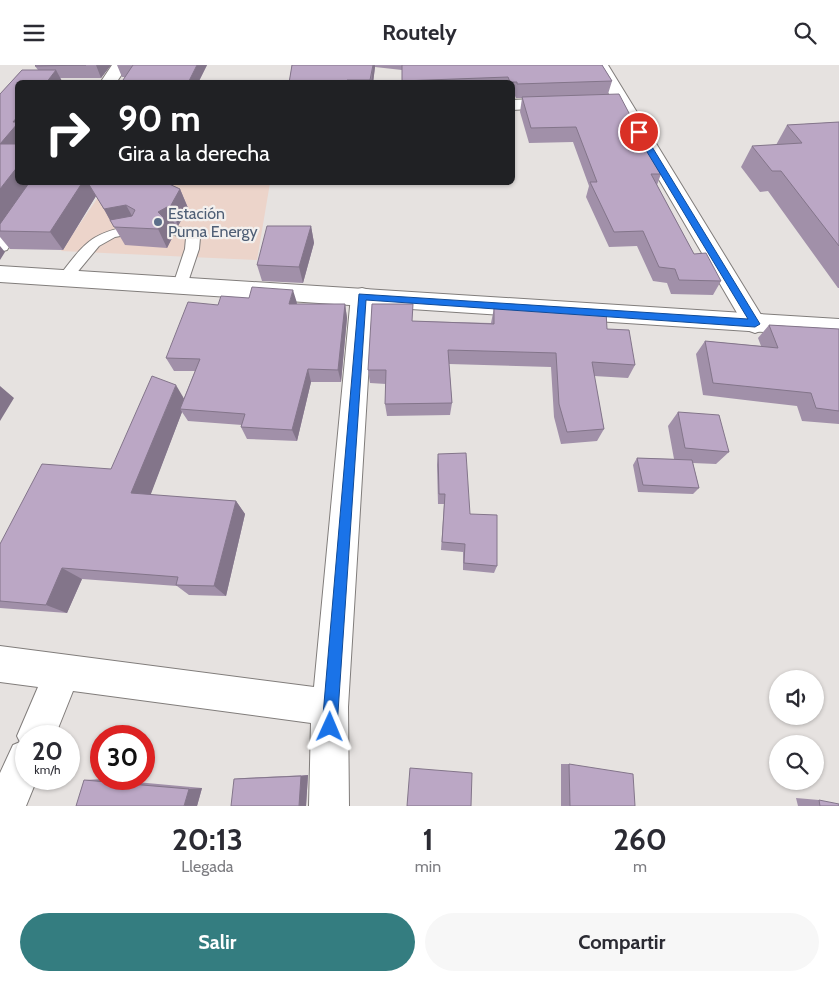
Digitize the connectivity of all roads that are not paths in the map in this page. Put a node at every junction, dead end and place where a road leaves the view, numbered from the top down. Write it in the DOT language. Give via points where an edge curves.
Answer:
graph roads {
  1 [pos="120,65"];
  2 [pos="600,65"];
  3 [pos="110,80"];
  4 [pos="600,101"];
  5 [pos="620,101"];
  6 [pos="571,102"];
  7 [pos="515,105"];
  8 [pos="40,185"];
  9 [pos="136,229"];
  10 [pos="176,231"];
  11 [pos="0,245"];
  12 [pos="0,274"];
  13 [pos="65,278"];
  14 [pos="180,285"];
  15 [pos="362,296"];
  16 [pos="755,324"];
  17 [pos="839,328"];
  18 [pos="0,664"];
  19 [pos="63,671"];
  20 [pos="330,707"];
  21 [pos="41,725"];
  22 [pos="15,784"];
  23 [pos="6,806"];
  24 [pos="329,806"];
  1 -- 3 [label="street"];
  2 -- 5 [label="street"];
  4 -- 5 [label="street"];
  5 -- 16 [label="street"];
  6 -- 7 [label="street"];
  8 -- 11 [label="street"];
  9 -- 13 [label="lane" via="99,238"];
  10 -- 14 [label="lane" via="189,233 193,238"];
  12 -- 13 [label="street"];
  13 -- 14 [label="street"];
  14 -- 15 [label="street"];
  15 -- 16 [label="street"];
  15 -- 20 [label="street"];
  16 -- 17 [label="street"];
  18 -- 19 [label="street"];
  19 -- 20 [label="street"];
  19 -- 21 [label="street"];
  20 -- 24 [label="street"];
  22 -- 23 [label="street"];
}
